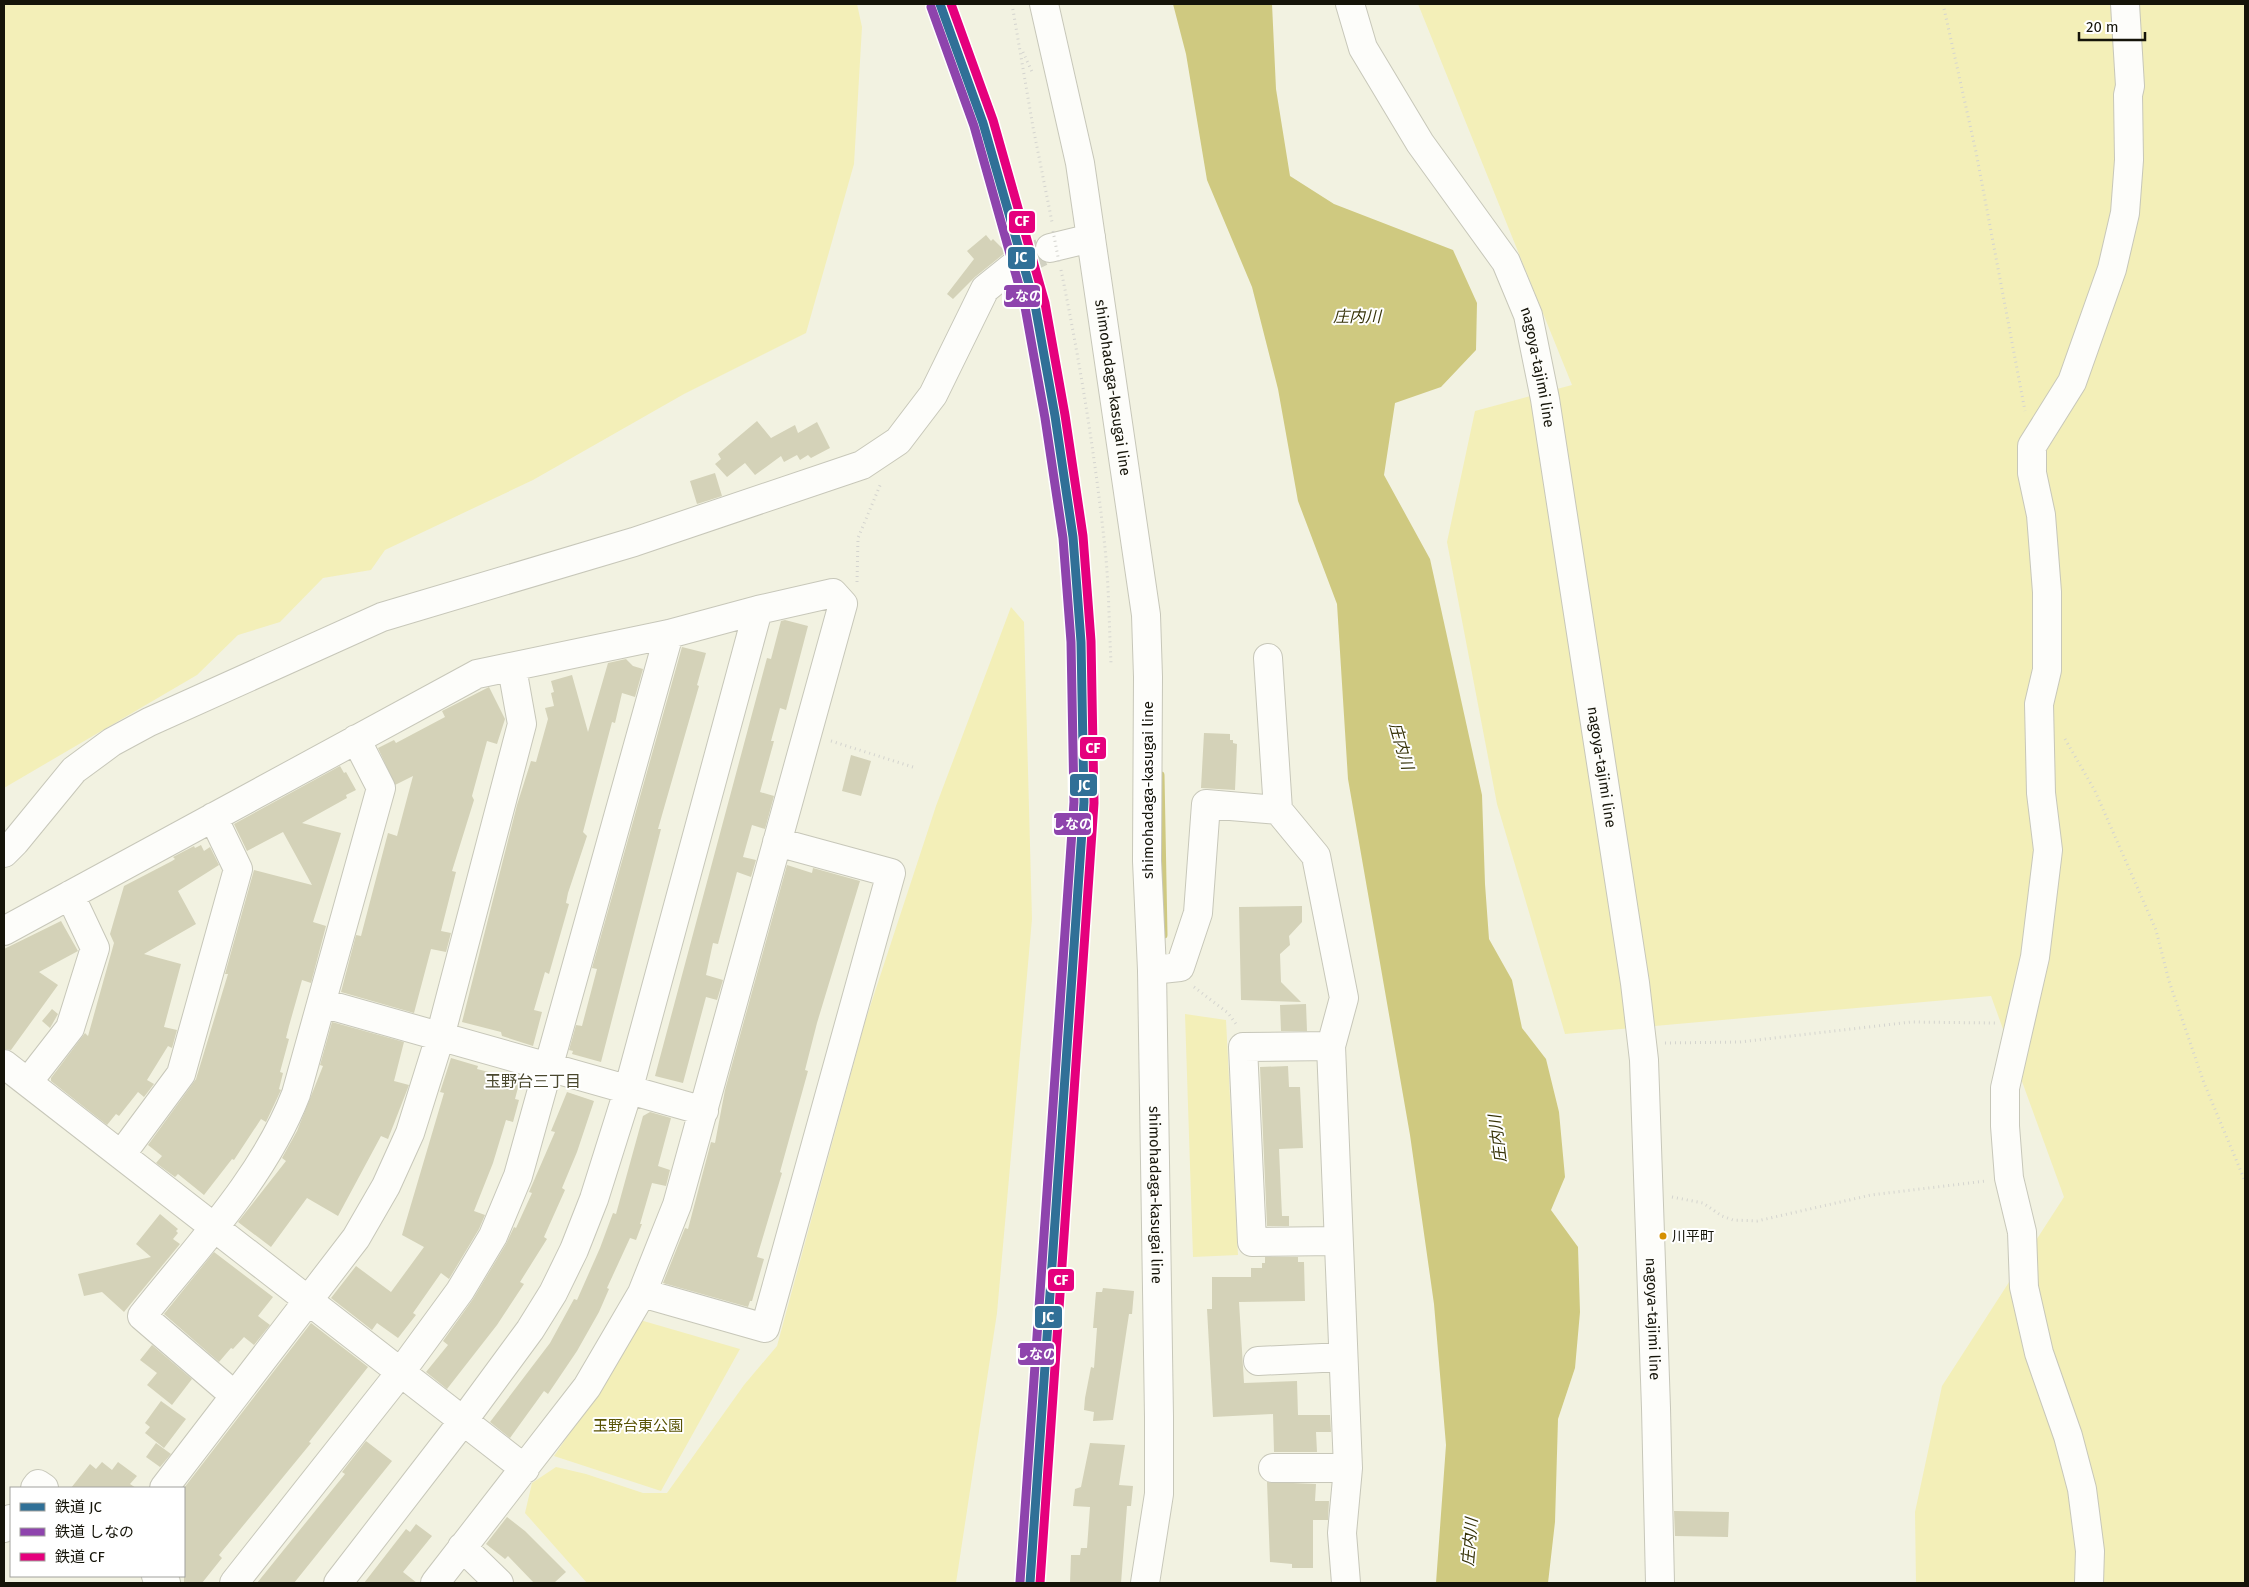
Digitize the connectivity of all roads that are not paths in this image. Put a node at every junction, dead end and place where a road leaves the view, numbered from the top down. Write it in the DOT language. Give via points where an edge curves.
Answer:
graph roads {
  1 [pos="1044,4"];
  2 [pos="1350,4"];
  3 [pos="2125,4"];
  4 [pos="1091,238"];
  5 [pos="1054,247"];
  6 [pos="1016,264"];
  7 [pos="758,610"];
  8 [pos="668,634"];
  9 [pos="1268,658"];
  10 [pos="512,668"];
  11 [pos="356,739"];
  12 [pos="1278,810"];
  13 [pos="213,817"];
  14 [pos="777,842"];
  15 [pos="4,853"];
  16 [pos="70,895"];
  17 [pos="4,931"];
  18 [pos="1152,970"];
  19 [pos="322,1003"];
  20 [pos="440,1037"];
  21 [pos="1330,1046"];
  22 [pos="4,1064"];
  23 [pos="549,1069"];
  24 [pos="28,1082"];
  25 [pos="628,1091"];
  26 [pos="704,1111"];
  27 [pos="121,1155"];
  28 [pos="213,1227"];
  29 [pos="1338,1241"];
  30 [pos="642,1293"];
  31 [pos="307,1300"];
  32 [pos="1343,1357"];
  33 [pos="1258,1361"];
  34 [pos="400,1373"];
  35 [pos="234,1395"];
  36 [pos="463,1421"];
  37 [pos="1274,1468"];
  38 [pos="1348,1468"];
  39 [pos="525,1469"];
  40 [pos="165,1487"];
  41 [pos="462,1547"];
  42 [pos="234,1583"];
  43 [pos="338,1583"];
  44 [pos="435,1583"];
  45 [pos="499,1583"];
  46 [pos="1145,1583"];
  47 [pos="1346,1583"];
  48 [pos="1660,1583"];
  49 [pos="2089,1583"];
  1 -- 4 [label="street, shimohadaga-kasugai line" via="1080,163"];
  2 -- 48 [label="street, nagoya-tajimi line" via="1363,48 1420,143 1506,262 1528,315 1546,399 1642,1046"];
  3 -- 49 [label="street" via="2130,86 2125,213 2112,269 2072,382 2032,446 2032,473 2040,514 2047,592 2047,670 2040,704 2041,794 2048,850 2035,957 2005,1088 2005,1126 2010,1178 2022,1232 2024,1287 2039,1353 2068,1436 2082,1489 2090,1551"];
  4 -- 5 [label="street"];
  4 -- 18 [label="street, shimohadaga-kasugai line" via="1146,615 1147,861"];
  6 -- 15 [label="street" via="985,289 933,395 898,441 862,465 634,542 382,617 149,722 112,742 74,770"];
  7 -- 8 [label="street"];
  7 -- 14 [label="street" via="833,593 843,604"];
  7 -- 25 [label="street"];
  8 -- 10 [label="street"];
  8 -- 23 [label="street"];
  9 -- 12 [label="street"];
  10 -- 11 [label="street" via="476,674"];
  10 -- 20 [label="street" via="522,724"];
  11 -- 13 [label="street"];
  11 -- 19 [label="street" via="381,788"];
  12 -- 18 [label="street" via="1206,804 1198,914 1180,967"];
  12 -- 21 [label="street" via="1316,856 1344,998"];
  13 -- 16 [label="street"];
  13 -- 27 [label="street" via="238,869 236,879 181,1074"];
  14 -- 26 [label="street"];
  14 -- 30 [label="street" via="890,873 765,1328"];
  16 -- 17 [label="street"];
  16 -- 24 [label="street" via="95,948 70,1028"];
  18 -- 46 [label="street, shimohadaga-kasugai line" via="1159,1494"];
  19 -- 20 [label="street"];
  19 -- 28 [label="street" via="284,1126 267,1156"];
  20 -- 23 [label="street"];
  20 -- 31 [label="street" via="410,1133 386,1186 356,1238"];
  21 -- 29 [label="street"];
  21 -- 29 [label="street" via="1243,1048 1252,1242"];
  22 -- 24 [label="street"];
  23 -- 25 [label="street"];
  23 -- 34 [label="street" via="518,1176 493,1236 460,1292"];
  24 -- 27 [label="street"];
  25 -- 26 [label="street"];
  25 -- 36 [label="street" via="594,1198 570,1258 530,1330"];
  26 -- 30 [label="street" via="677,1205"];
  27 -- 28 [label="street"];
  28 -- 31 [label="street"];
  28 -- 35 [label="street" via="142,1316"];
  29 -- 32 [label="street"];
  30 -- 39 [label="street" via="587,1387"];
  31 -- 34 [label="street"];
  31 -- 35 [label="street"];
  32 -- 33 [label="street"];
  32 -- 38 [label="street"];
  34 -- 36 [label="street"];
  34 -- 42 [label="street"];
  35 -- 40 [label="street"];
  36 -- 39 [label="street"];
  36 -- 43 [label="street"];
  37 -- 38 [label="street"];
  38 -- 47 [label="street" via="1342,1533"];
  39 -- 41 [label="street"];
  41 -- 44 [label="street"];
  41 -- 45 [label="street"];
}
